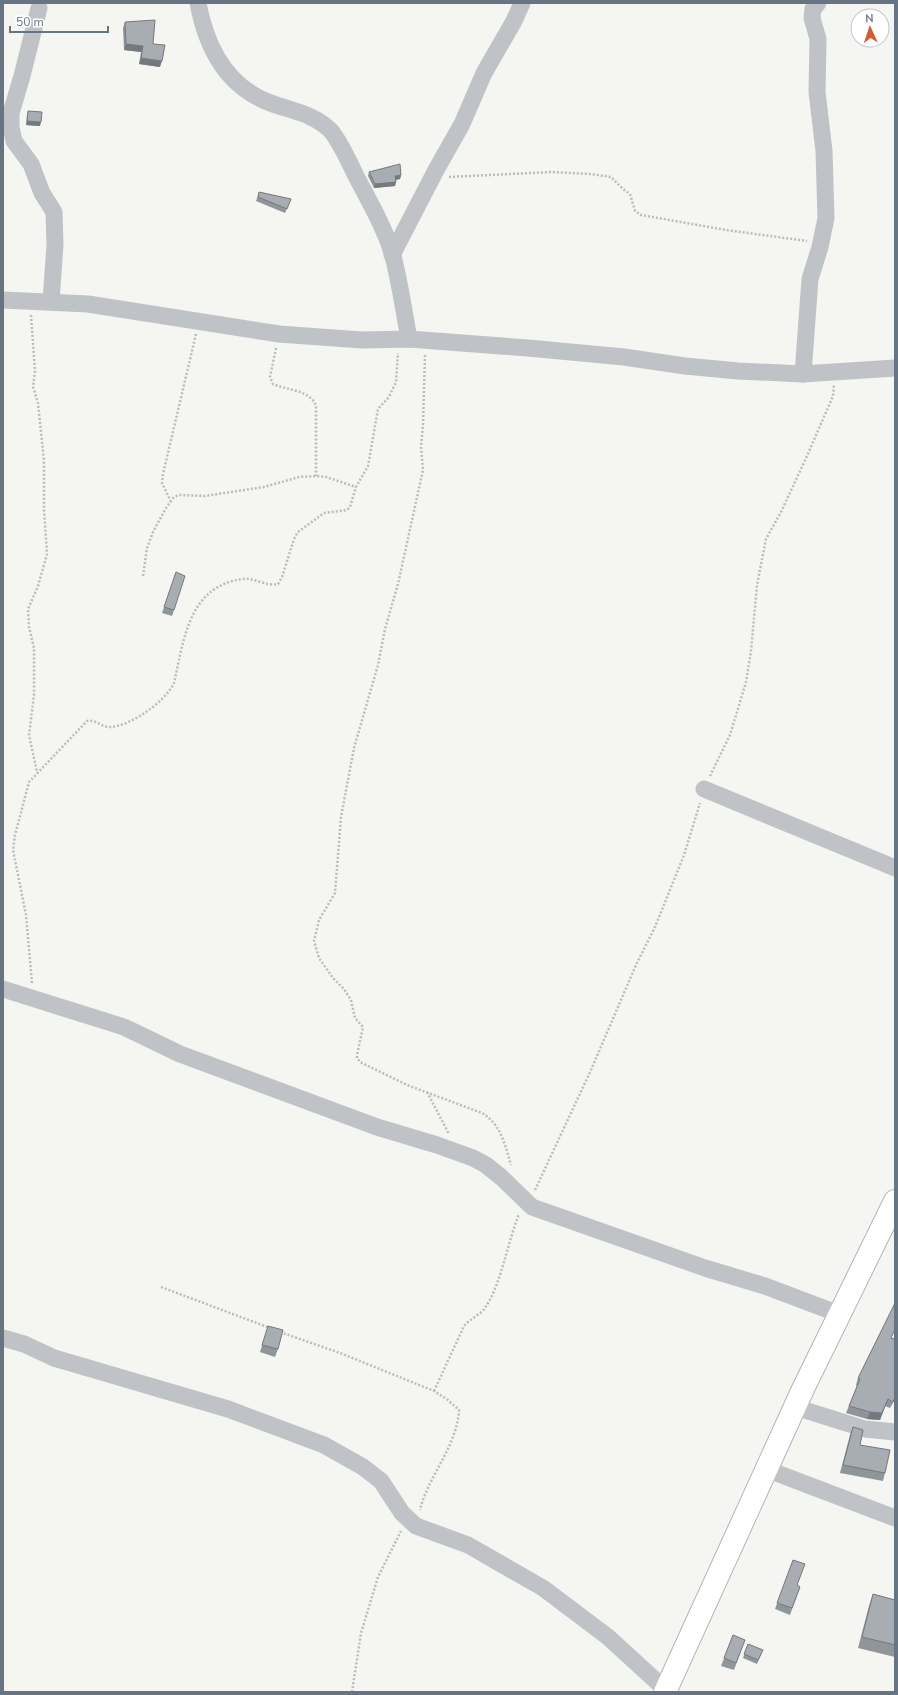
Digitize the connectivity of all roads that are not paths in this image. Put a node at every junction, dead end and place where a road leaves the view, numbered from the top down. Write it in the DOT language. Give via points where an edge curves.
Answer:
graph roads {
  1 [pos="198,3"];
  2 [pos="522,3"];
  3 [pos="818,3"];
  4 [pos="39,8"];
  5 [pos="392,255"];
  6 [pos="3,300"];
  7 [pos="50,301"];
  8 [pos="410,340"];
  9 [pos="895,368"];
  10 [pos="803,374"];
  11 [pos="704,789"];
  12 [pos="895,868"];
  13 [pos="3,989"];
  14 [pos="895,1201"];
  15 [pos="839,1314"];
  16 [pos="3,1338"];
  17 [pos="795,1407"];
  18 [pos="891,1428"];
  19 [pos="766,1469"];
  20 [pos="895,1518"];
  21 [pos="665,1691"];
  1 -- 5 [label="street" via="211,50 243,88 267,102 318,119 332,132 349,162"];
  2 -- 5 [label="street" via="484,73 462,124"];
  3 -- 10 [label="street" via="813,9 812,18 818,40 817,92 826,218 810,279"];
  4 -- 7 [label="street" via="11,113 11,127 14,141 30,164 42,193 54,212 55,245"];
  5 -- 8 [label="street"];
  6 -- 7 [label="street"];
  7 -- 8 [label="street" via="88,304 279,334 362,340"];
  8 -- 10 [label="street" via="624,357 738,371"];
  9 -- 10 [label="street"];
  11 -- 12 [label="street"];
  13 -- 15 [label="street" via="124,1027 180,1054 377,1127 457,1152 486,1166 532,1208 765,1286"];
  14 -- 15 [label="highway"];
  15 -- 17 [label="highway"];
  16 -- 21 [label="street" via="24,1344 54,1358 228,1408 324,1445 363,1467 381,1481 412,1522 468,1545 543,1588 608,1637"];
  17 -- 18 [label="street" via="865,1429"];
  17 -- 19 [label="highway"];
  19 -- 20 [label="street"];
  19 -- 21 [label="highway"];
}
